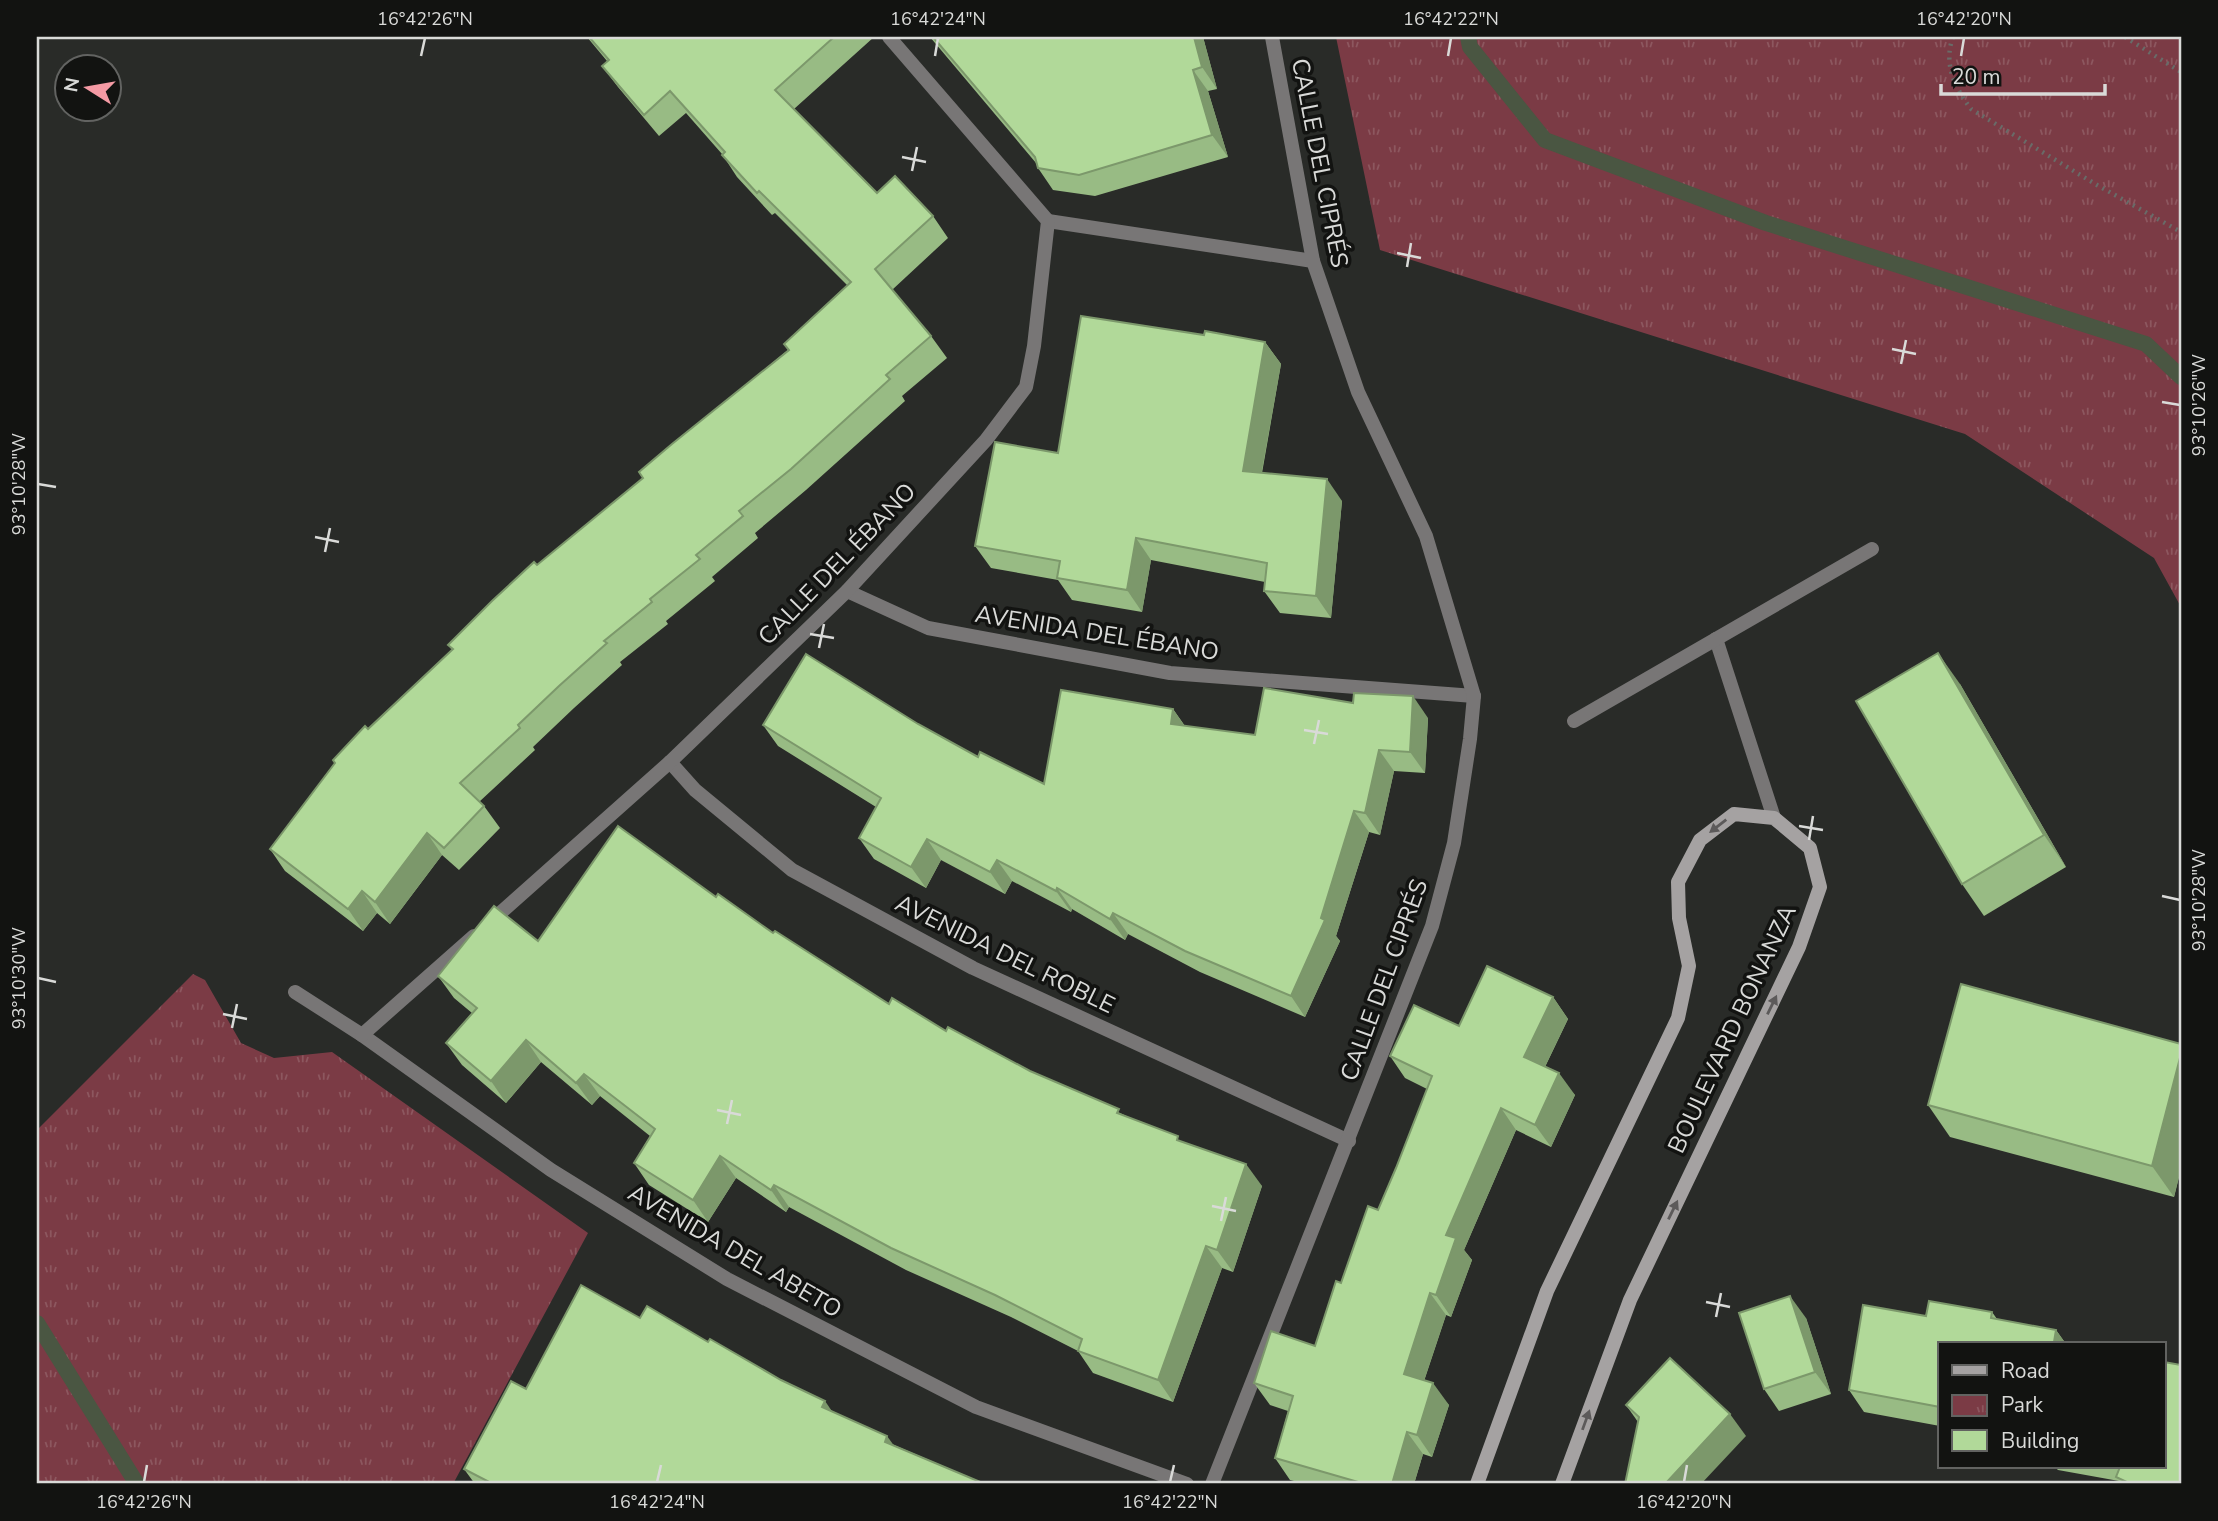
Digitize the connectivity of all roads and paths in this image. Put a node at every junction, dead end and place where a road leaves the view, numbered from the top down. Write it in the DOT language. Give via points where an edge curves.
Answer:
graph roads {
  1 [pos="889,37"];
  2 [pos="1272,37"];
  3 [pos="1953,37"];
  4 [pos="2125,37"];
  5 [pos="2181,72"];
  6 [pos="1048,221"];
  7 [pos="2181,232"];
  8 [pos="1313,261"];
  9 [pos="1872,548"];
  10 [pos="847,591"];
  11 [pos="1716,639"];
  12 [pos="1474,696"];
  13 [pos="1574,721"];
  14 [pos="670,762"];
  15 [pos="1774,818"];
  16 [pos="295,992"];
  17 [pos="362,1035"];
  18 [pos="1349,1141"];
  19 [pos="1186,1484"];
  20 [pos="1212,1484"];
  21 [pos="1476,1484"];
  22 [pos="1562,1484"];
  1 -- 6 [label="street"];
  2 -- 8 [label="street, CALLE DEL CIPRÉS"];
  3 -- 7 [label="path" via="1950,69 1970,109"];
  4 -- 5 [label="path"];
  6 -- 8 [label="street"];
  6 -- 10 [label="street, CALLE DEL ÉBANO" via="1026,387 986,440"];
  8 -- 12 [label="street, CALLE DEL CIPRÉS" via="1357,392 1426,537"];
  9 -- 11 [label="street"];
  10 -- 12 [label="street, AVENIDA DEL ÉBANO" via="928,628 1170,673"];
  10 -- 14 [label="street, CALLE DEL ÉBANO"];
  11 -- 13 [label="street"];
  11 -- 15 [label="street"];
  12 -- 18 [label="street, CALLE DEL CIPRÉS" via="1454,843 1432,926"];
  14 -- 17 [label="street, CALLE DEL ÉBANO"];
  14 -- 18 [label="street, AVENIDA DEL ROBLE" via="695,790 792,870 973,968"];
  15 -- 21 [label="street, one-way" via="1734,814 1700,840 1678,882 1679,918 1689,966 1678,1018 1547,1291"];
  22 -- 15 [label="street, BOULEVARD BONANZA, one-way" via="1630,1300 1799,947 1820,887 1810,848"];
  16 -- 17 [label="street, AVENIDA DEL ABETO"];
  17 -- 19 [label="street, AVENIDA DEL ABETO" via="551,1170 727,1279 976,1407"];
  18 -- 20 [label="street, CALLE DEL CIPRÉS"];
}
